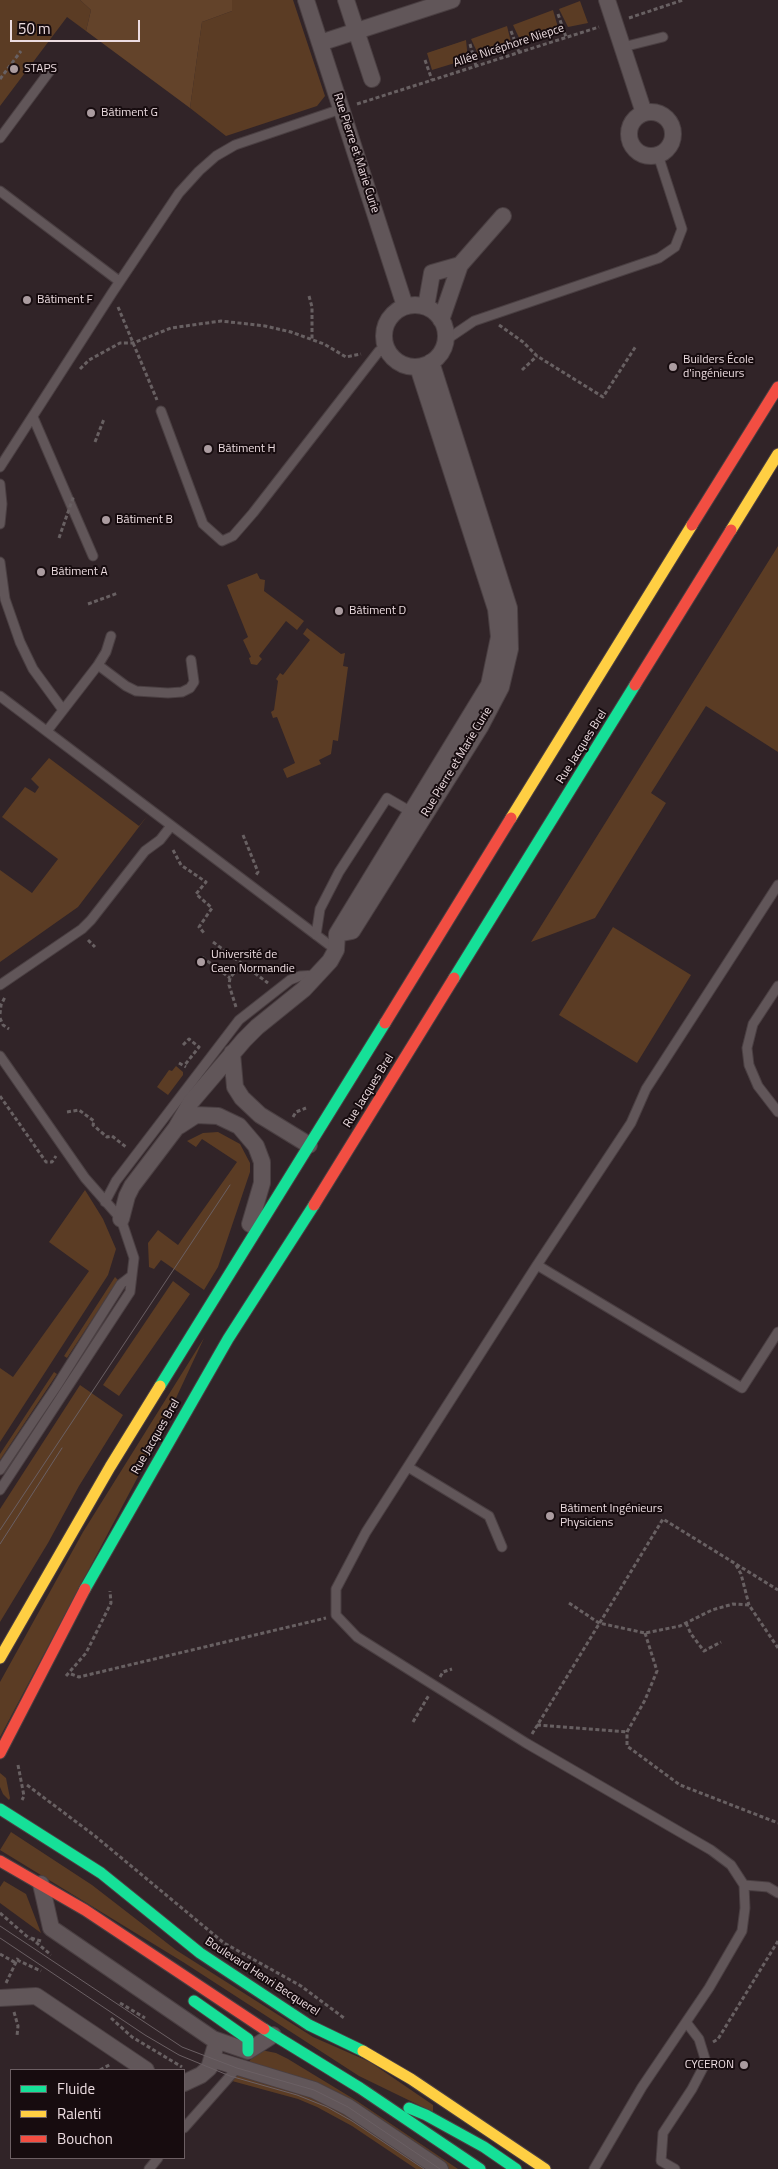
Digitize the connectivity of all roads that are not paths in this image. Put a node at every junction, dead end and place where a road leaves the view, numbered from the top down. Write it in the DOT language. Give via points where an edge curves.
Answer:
graph roads {
  1 [pos="306,0"];
  2 [pos="346,0"];
  3 [pos="452,0"];
  4 [pos="607,0"];
  5 [pos="356,31"];
  6 [pos="663,37"];
  7 [pos="320,43"];
  8 [pos="623,47"];
  9 [pos="52,68"];
  10 [pos="372,79"];
  11 [pos="341,109"];
  12 [pos="644,113"];
  13 [pos="0,138"];
  14 [pos="658,155"];
  15 [pos="0,191"];
  16 [pos="503,216"];
  17 [pos="460,265"];
  18 [pos="119,282"];
  19 [pos="406,306"];
  20 [pos="426,307"];
  21 [pos="442,320"];
  22 [pos="446,340"];
  23 [pos="384,351"];
  24 [pos="425,365"];
  25 [pos="778,387"];
  26 [pos="161,412"];
  27 [pos="33,417"];
  28 [pos="778,454"];
  29 [pos="0,467"];
  30 [pos="0,484"];
  31 [pos="0,524"];
  32 [pos="93,556"];
  33 [pos="0,562"];
  34 [pos="111,636"];
  35 [pos="191,660"];
  36 [pos="98,664"];
  37 [pos="0,696"];
  38 [pos="63,710"];
  39 [pos="47,731"];
  40 [pos="417,815"];
  41 [pos="171,826"];
  42 [pos="778,885"];
  43 [pos="316,935"];
  44 [pos="336,950"];
  45 [pos="318,975"];
  46 [pos="0,985"];
  47 [pos="778,986"];
  48 [pos="232,1053"];
  49 [pos="0,1056"];
  50 [pos="3,1066"];
  51 [pos="778,1112"];
  52 [pos="176,1128"];
  53 [pos="309,1145"];
  54 [pos="310,1166"];
  55 [pos="307,1193"];
  56 [pos="105,1202"];
  57 [pos="121,1218"];
  58 [pos="304,1221"];
  59 [pos="235,1264"];
  60 [pos="537,1265"];
  61 [pos="130,1277"];
  62 [pos="778,1332"];
  63 [pos="408,1467"];
  64 [pos="0,1470"];
  65 [pos="0,1490"];
  66 [pos="502,1547"];
  67 [pos="0,1658"];
  68 [pos="0,1753"];
  69 [pos="0,1808"];
  70 [pos="0,1861"];
  71 [pos="41,1884"];
  72 [pos="744,1885"];
  73 [pos="778,1893"];
  74 [pos="127,1937"];
  75 [pos="149,1966"];
  76 [pos="186,1995"];
  77 [pos="6,1997"];
  78 [pos="686,2022"];
  79 [pos="273,2035"];
  80 [pos="213,2039"];
  81 [pos="248,2051"];
  82 [pos="212,2059"];
  83 [pos="237,2068"];
  84 [pos="145,2069"];
  85 [pos="186,2077"];
  86 [pos="360,2088"];
  87 [pos="185,2127"];
  88 [pos="157,2159"];
  89 [pos="149,2169"];
  90 [pos="440,2169"];
  91 [pos="480,2169"];
  92 [pos="516,2169"];
  93 [pos="545,2169"];
  94 [pos="594,2169"];
  95 [pos="675,2169"];
  1 -- 7 [label="street, Rue Pierre et Marie Curie"];
  2 -- 5 [label="street"];
  3 -- 5 [label="street"];
  4 -- 8 [label="street"];
  5 -- 7 [label="street"];
  5 -- 10 [label="street"];
  6 -- 8 [label="lane"];
  7 -- 11 [label="street, Rue Pierre et Marie Curie"];
  8 -- 12 [label="street"];
  9 -- 13 [label="lane"];
  11 -- 18 [label="lane" via="235,144 216,156 179,193"];
  11 -- 19 [label="street, Rue Pierre et Marie Curie"];
  12 -- 14 [label="street" via="632,122 631,144 642,154"];
  12 -- 14 [label="street" via="664,116 672,127 669,147"];
  14 -- 22 [label="lane" via="682,229 675,247 659,258 486,316"];
  15 -- 18 [label="lane"];
  16 -- 17 [label="street"];
  17 -- 20 [label="street" via="432,273"];
  17 -- 21 [label="street"];
  18 -- 27 [label="lane"];
  19 -- 20 [label="street"];
  19 -- 23 [label="street" via="390,317 386,325"];
  20 -- 21 [label="street"];
  21 -- 22 [label="street"];
  22 -- 24 [label="street" via="438,356"];
  23 -- 24 [label="street" via="401,364"];
  23 -- 26 [label="lane" via="253,513 233,536 222,541 203,524"];
  24 -- 40 [label="street, Rue Pierre et Marie Curie" via="496,609 499,637 489,685"];
  25 -- 53 [label="main road, Rue Jacques Brel"];
  27 -- 29 [label="lane"];
  27 -- 32 [label="lane"];
  28 -- 58 [label="main road, Rue Jacques Brel"];
  30 -- 31 [label="lane"];
  33 -- 38 [label="lane" via="5,599 20,642 33,669"];
  34 -- 36 [label="lane"];
  35 -- 36 [label="lane" via="194,682 190,688 168,693 136,691"];
  36 -- 38 [label="lane"];
  37 -- 39 [label="lane"];
  38 -- 39 [label="lane"];
  39 -- 41 [label="lane"];
  40 -- 43 [label="lane" via="387,798 339,872 320,909"];
  40 -- 44 [label="street, Rue Pierre et Marie Curie" via="337,934"];
  41 -- 43 [label="lane"];
  41 -- 46 [label="lane" via="145,851 86,924"];
  42 -- 60 [label="lane" via="646,1089 631,1123"];
  43 -- 44 [label="lane"];
  44 -- 45 [label="street"];
  45 -- 48 [label="street"];
  45 -- 56 [label="lane" via="290,980 239,1020 116,1181"];
  47 -- 51 [label="lane" via="753,1024 746,1048 758,1086"];
  48 -- 52 [label="street" via="191,1102"];
  48 -- 53 [label="street" via="235,1087 242,1098 260,1116"];
  49 -- 50 [label="lane"];
  50 -- 56 [label="lane"];
  52 -- 57 [label="street" via="132,1186"];
  52 -- 59 [label="street" via="196,1116 218,1116 239,1126 256,1146 262,1162 262,1183"];
  53 -- 54 [label="main road"];
  53 -- 59 [label="main road, Rue Jacques Brel"];
  55 -- 58 [label="main road"];
  56 -- 57 [label="lane"];
  57 -- 61 [label="lane" via="134,1258"];
  58 -- 68 [label="main road, Rue Jacques Brel" via="228,1339 140,1492"];
  59 -- 67 [label="main road, Rue Jacques Brel" via="110,1467"];
  60 -- 62 [label="lane" via="742,1388"];
  60 -- 63 [label="lane"];
  61 -- 64 [label="lane" via="121,1284"];
  61 -- 65 [label="lane" via="130,1292"];
  63 -- 66 [label="lane" via="489,1516"];
  63 -- 72 [label="lane" via="366,1532 336,1589 336,1616 357,1637 526,1743 711,1850 731,1865"];
  69 -- 93 [label="main road, Boulevard Henri Becquerel" via="101,1873 200,1953 309,2025 368,2053 411,2079"];
  70 -- 71 [label="main road"];
  71 -- 74 [label="main road"];
  71 -- 80 [label="street" via="51,1928"];
  72 -- 73 [label="lane" via="768,1887"];
  72 -- 78 [label="lane" via="746,1908 742,1931"];
  74 -- 75 [label="main road"];
  74 -- 79 [label="main road"];
  76 -- 81 [label="main road" via="248,2038"];
  77 -- 84 [label="street" via="36,1996"];
  78 -- 94 [label="lane" via="642,2087"];
  78 -- 95 [label="lane" via="699,2039 706,2062 663,2134 661,2160"];
  79 -- 81 [label="street"];
  79 -- 86 [label="main road"];
  80 -- 81 [label="street"];
  80 -- 82 [label="street" via="215,2050"];
  81 -- 83 [label="lane"];
  82 -- 83 [label="street"];
  82 -- 85 [label="street" via="209,2068 201,2075"];
  83 -- 87 [label="lane"];
  83 -- 90 [label="street" via="322,2094 348,2107"];
  86 -- 91 [label="main road"];
  86 -- 92 [label="main road" via="426,2114"];
  88 -- 89 [label="lane"];
}
